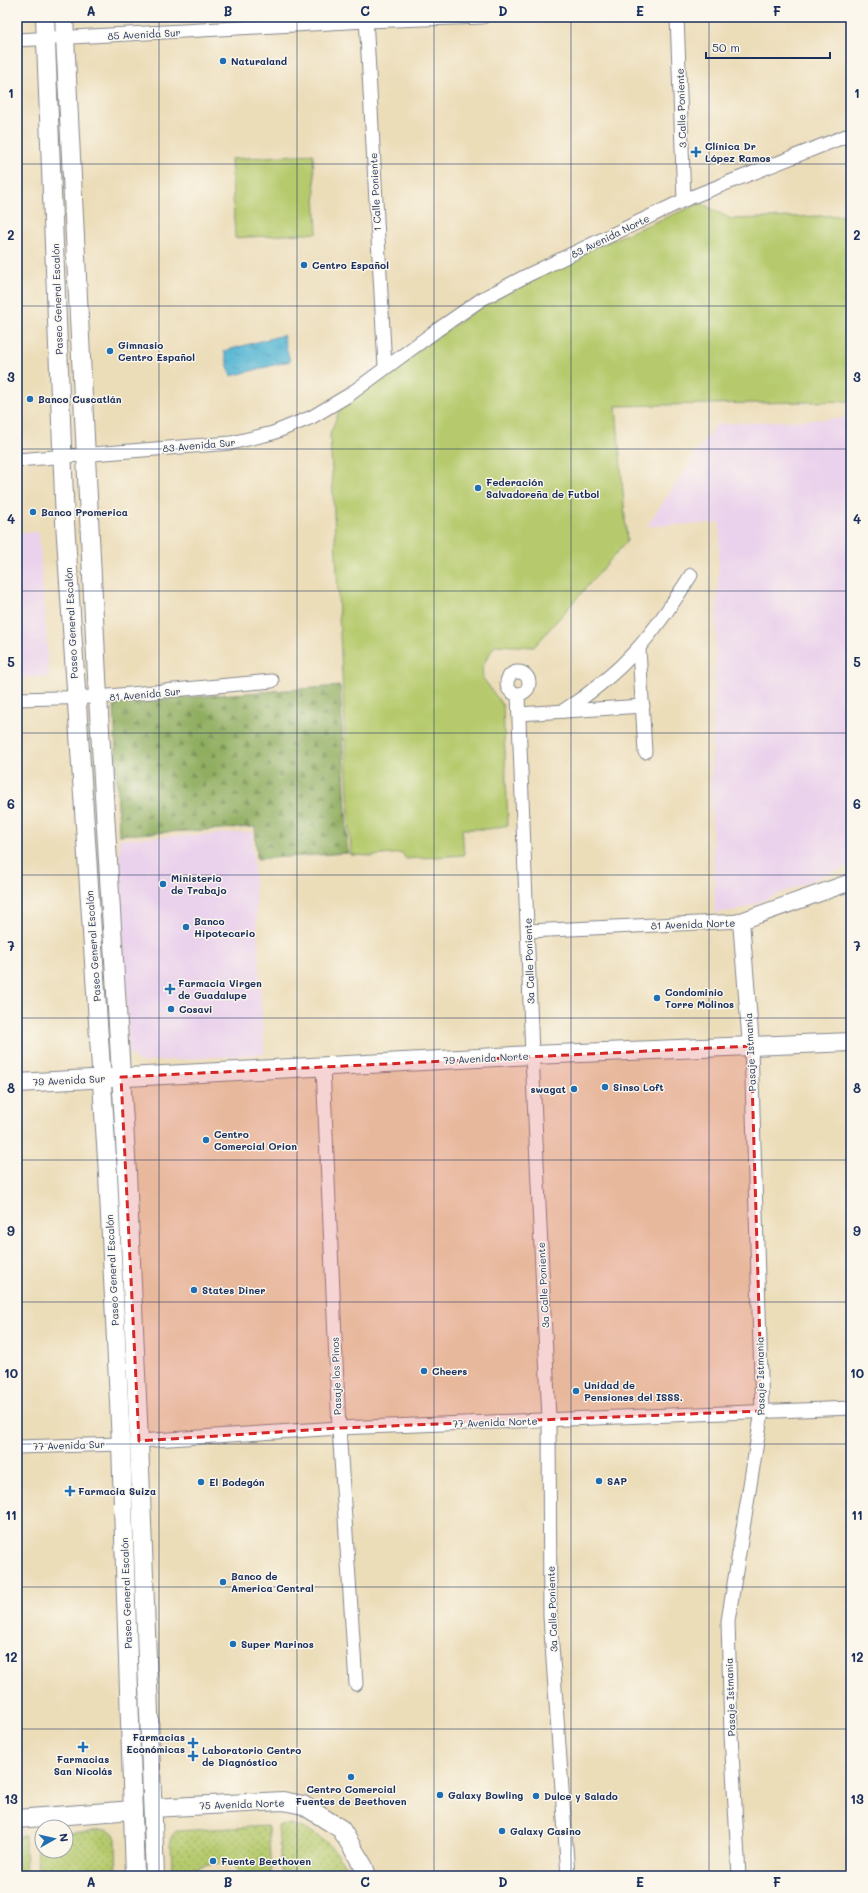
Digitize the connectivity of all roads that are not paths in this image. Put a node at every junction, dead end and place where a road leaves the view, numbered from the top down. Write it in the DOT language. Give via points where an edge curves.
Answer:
graph roads {
  1 [pos="45,17"];
  2 [pos="64,17"];
  3 [pos="483,17"];
  4 [pos="678,17"];
  5 [pos="366,19"];
  6 [pos="65,38"];
  7 [pos="46,39"];
  8 [pos="17,40"];
  9 [pos="851,134"];
  10 [pos="684,200"];
  11 [pos="385,367"];
  12 [pos="86,455"];
  13 [pos="64,456"];
  14 [pos="17,460"];
  15 [pos="691,574"];
  16 [pos="639,649"];
  17 [pos="272,681"];
  18 [pos="518,694"];
  19 [pos="98,697"];
  20 [pos="76,698"];
  21 [pos="17,700"];
  22 [pos="643,706"];
  23 [pos="563,711"];
  24 [pos="519,714"];
  25 [pos="645,752"];
  26 [pos="851,882"];
  27 [pos="741,922"];
  28 [pos="528,931"];
  29 [pos="851,1042"];
  30 [pos="751,1046"];
  31 [pos="532,1056"];
  32 [pos="323,1067"];
  33 [pos="121,1077"];
  34 [pos="103,1079"];
  35 [pos="17,1083"];
  36 [pos="851,1408"];
  37 [pos="762,1411"];
  38 [pos="549,1419"];
  39 [pos="339,1428"];
  40 [pos="139,1441"];
  41 [pos="121,1444"];
  42 [pos="17,1447"];
  43 [pos="356,1684"];
  44 [pos="153,1808"];
  45 [pos="133,1810"];
  46 [pos="17,1819"];
  47 [pos="135,1876"];
  48 [pos="155,1876"];
  49 [pos="367,1876"];
  50 [pos="568,1876"];
  51 [pos="739,1876"];
  1 -- 7 [label="main road, Paseo General Escalón"];
  2 -- 6 [label="main road, Paseo General Escalón"];
  3 -- 5 [label="street, 85 Avenida Sur"];
  4 -- 10 [label="street, 3 Calle Poniente"];
  5 -- 6 [label="street, 85 Avenida Sur"];
  5 -- 11 [label="street, 1 Calle Poniente"];
  6 -- 7 [label="street, 85 Avenida Sur"];
  6 -- 12 [label="main road, Paseo General Escalón"];
  7 -- 8 [label="street, 85 Avenida Sur"];
  7 -- 13 [label="main road, Paseo General Escalón"];
  9 -- 10 [label="street, 83 Avenida Norte"];
  10 -- 11 [label="street, 83 Avenida Norte" via="482,299"];
  11 -- 12 [label="street, 83 Avenida Sur" via="348,395 312,417 273,433 231,443"];
  12 -- 13 [label="street, 83 Avenida Sur"];
  12 -- 19 [label="main road, Paseo General Escalón"];
  13 -- 14 [label="street, 83 Avenida Sur"];
  13 -- 20 [label="main road, Paseo General Escalón"];
  15 -- 16 [label="street"];
  16 -- 22 [label="street"];
  16 -- 23 [label="street" via="606,681"];
  17 -- 19 [label="street, 81 Avenida Sur"];
  18 -- 24 [label="street, 3a Calle Poniente"];
  19 -- 20 [label="street, 81 Avenida Sur"];
  19 -- 33 [label="main road, Paseo General Escalón"];
  20 -- 21 [label="street, 81 Avenida Sur"];
  20 -- 34 [label="main road, Paseo General Escalón"];
  22 -- 23 [label="street"];
  22 -- 25 [label="street"];
  23 -- 24 [label="street"];
  24 -- 28 [label="street, 3a Calle Poniente"];
  26 -- 27 [label="street, 81 Avenida Norte"];
  27 -- 28 [label="street, 81 Avenida Norte"];
  27 -- 30 [label="street, Pasaje Istmania"];
  28 -- 31 [label="street, 3a Calle Poniente"];
  29 -- 30 [label="main road, 79 Avenida Norte"];
  30 -- 31 [label="main road, 79 Avenida Norte"];
  30 -- 37 [label="street, Pasaje Istmania"];
  31 -- 32 [label="main road, 79 Avenida Norte"];
  31 -- 38 [label="street, 3a Calle Poniente"];
  32 -- 33 [label="main road, 79 Avenida Norte"];
  32 -- 39 [label="street, Pasaje los Pinos"];
  33 -- 34 [label="main road, 79 Avenida Sur"];
  33 -- 40 [label="main road, Paseo General Escalón"];
  34 -- 35 [label="main road, 79 Avenida Sur"];
  34 -- 41 [label="main road, Paseo General Escalón"];
  36 -- 37 [label="street, 77 Avenida Norte"];
  37 -- 38 [label="street, 77 Avenida Norte"];
  37 -- 51 [label="street, Pasaje Istmania" via="728,1621"];
  38 -- 39 [label="street, 77 Avenida Norte"];
  38 -- 50 [label="street, 3a Calle Poniente" via="550,1616"];
  39 -- 40 [label="street, 77 Avenida Norte"];
  39 -- 43 [label="street, Pasaje los Pinos"];
  40 -- 44 [label="main road, Paseo General Escalón"];
  41 -- 42 [label="street, 77 Avenida Sur"];
  41 -- 45 [label="main road, Paseo General Escalón"];
  44 -- 48 [label="main road, Paseo General Escalón"];
  44 -- 49 [label="main road, 75 Avenida Norte" via="282,1801 303,1805 341,1828"];
  45 -- 46 [label="main road"];
  45 -- 47 [label="main road, Paseo General Escalón"];
}
